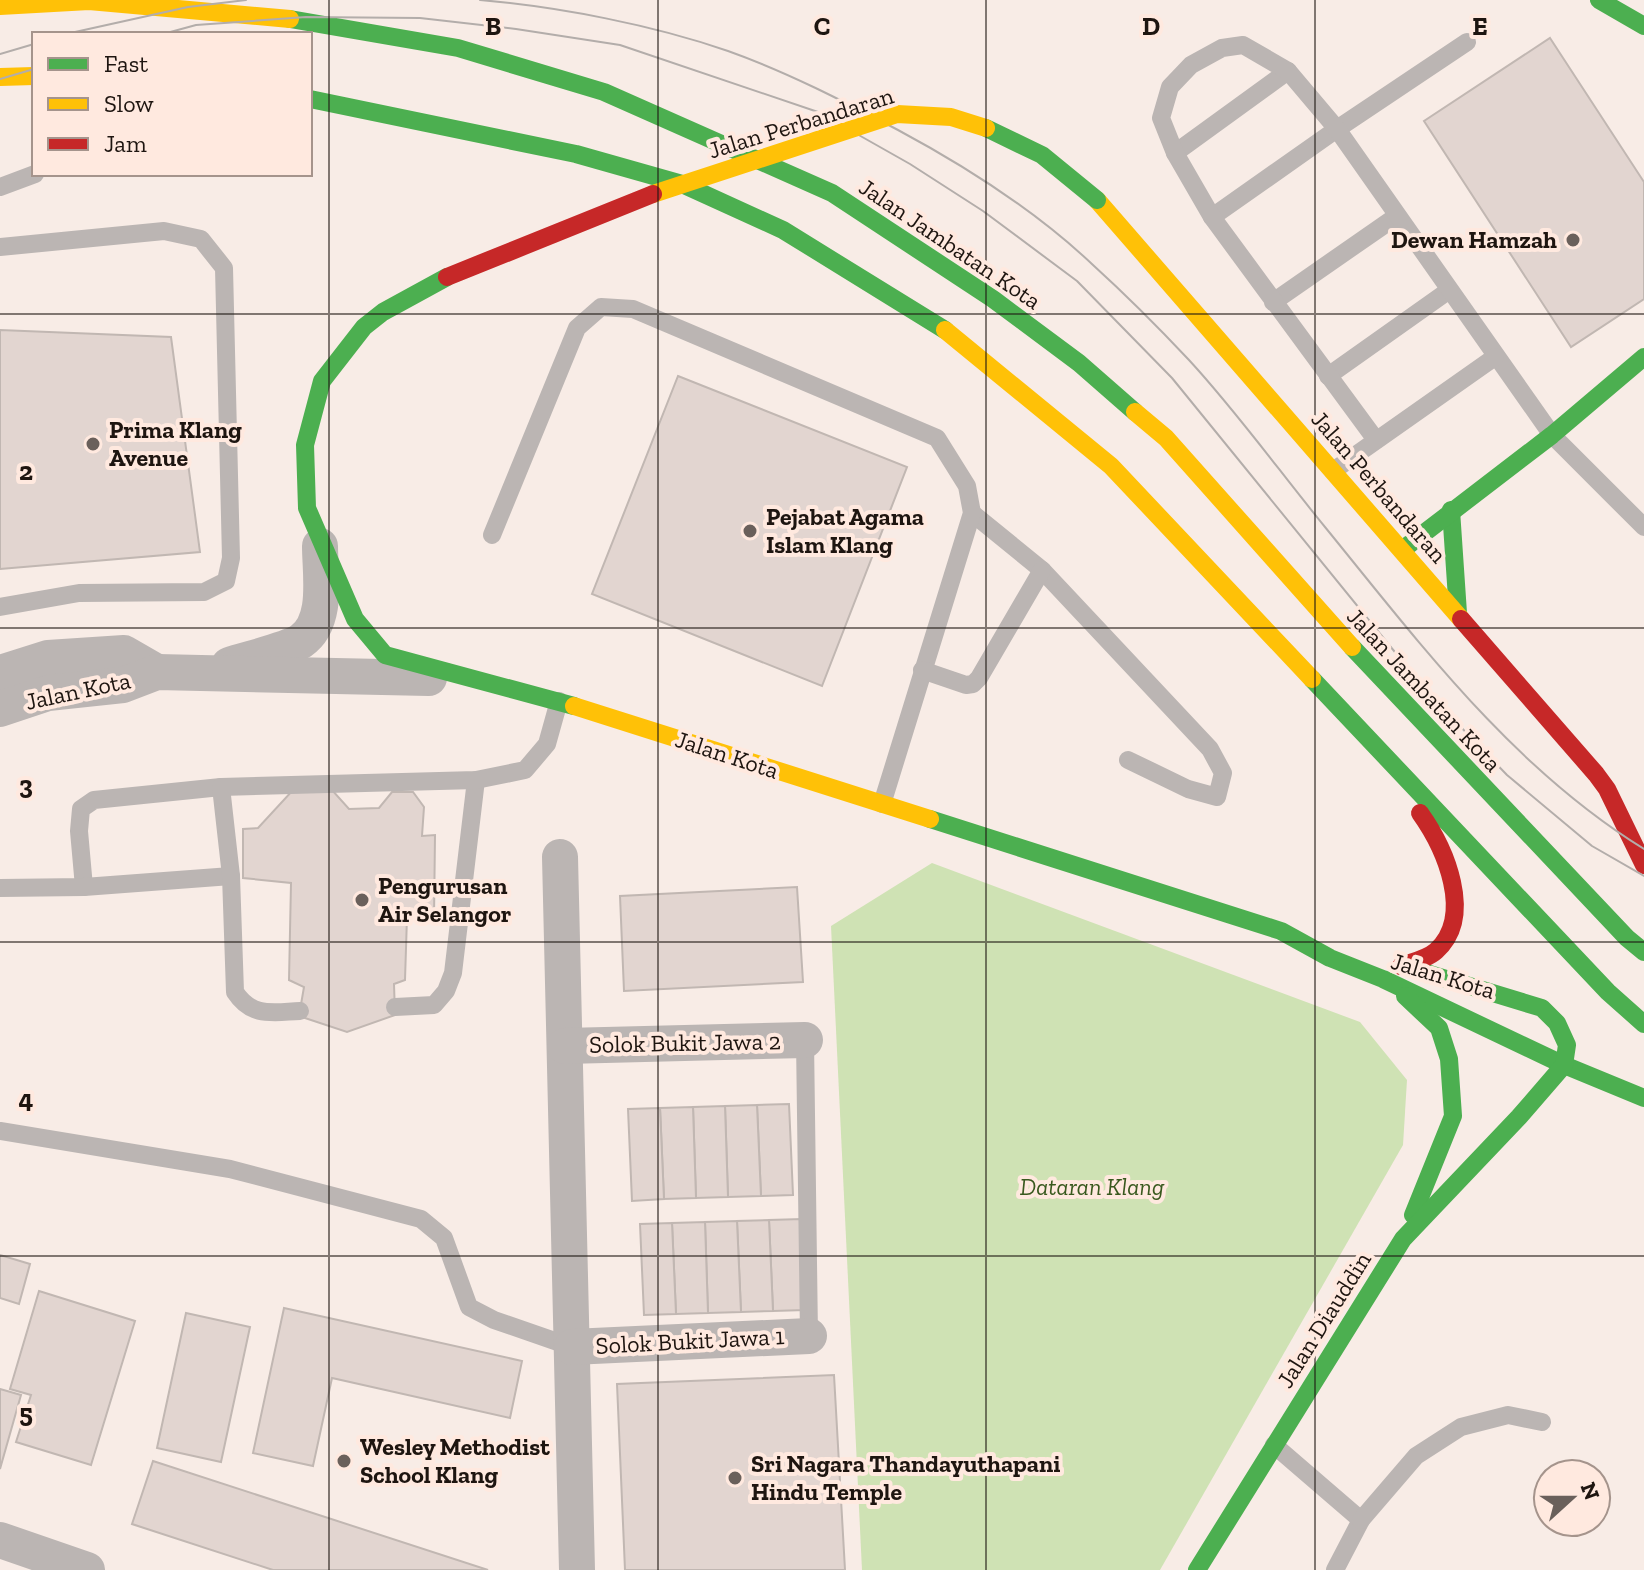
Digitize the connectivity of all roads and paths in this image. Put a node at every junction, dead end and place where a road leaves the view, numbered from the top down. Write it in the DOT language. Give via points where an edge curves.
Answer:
graph roads {
  1 [pos="1599,0"];
  2 [pos="0,6"];
  3 [pos="1644,26"];
  4 [pos="1467,42"];
  5 [pos="1288,71"];
  6 [pos="32,76"];
  7 [pos="0,77"];
  8 [pos="312,99"];
  9 [pos="1337,129"];
  10 [pos="1175,153"];
  11 [pos="32,175"];
  12 [pos="0,187"];
  13 [pos="1397,216"];
  14 [pos="1212,217"];
  15 [pos="0,247"];
  16 [pos="1448,291"];
  17 [pos="1273,302"];
  18 [pos="1495,357"];
  19 [pos="1644,357"];
  20 [pos="1328,376"];
  21 [pos="1644,378"];
  22 [pos="1552,435"];
  23 [pos="1376,440"];
  24 [pos="1333,471"];
  25 [pos="1451,510"];
  26 [pos="972,513"];
  27 [pos="1644,527"];
  28 [pos="492,535"];
  29 [pos="320,543"];
  30 [pos="1402,550"];
  31 [pos="1042,570"];
  32 [pos="0,607"];
  33 [pos="1458,613"];
  34 [pos="1269,633"];
  35 [pos="922,670"];
  36 [pos="157,672"];
  37 [pos="0,673"];
  38 [pos="201,674"];
  39 [pos="476,679"];
  40 [pos="559,701"];
  41 [pos="0,709"];
  42 [pos="1128,760"];
  43 [pos="476,780"];
  44 [pos="221,787"];
  45 [pos="1607,789"];
  46 [pos="882,804"];
  47 [pos="1644,830"];
  48 [pos="560,857"];
  49 [pos="1644,865"];
  50 [pos="231,876"];
  51 [pos="84,887"];
  52 [pos="0,888"];
  53 [pos="1281,931"];
  54 [pos="1319,931"];
  55 [pos="1644,952"];
  56 [pos="1383,979"];
  57 [pos="395,1007"];
  58 [pos="300,1011"];
  59 [pos="1644,1024"];
  60 [pos="805,1040"];
  61 [pos="565,1046"];
  62 [pos="1564,1065"];
  63 [pos="1582,1093"];
  64 [pos="1636,1095"];
  65 [pos="1552,1101"];
  66 [pos="1519,1117"];
  67 [pos="0,1131"];
  68 [pos="1403,1239"];
  69 [pos="809,1336"];
  70 [pos="572,1347"];
  71 [pos="1542,1422"];
  72 [pos="1274,1445"];
  73 [pos="1361,1520"];
  74 [pos="0,1540"];
  75 [pos="87,1570"];
  76 [pos="577,1570"];
  77 [pos="1197,1570"];
  78 [pos="1335,1570"];
  1 -- 3 [label="main road"];
  2 -- 55 [label="main road, Jalan Jambatan Kota" via="89,1 308,21 458,48 604,92 832,193 993,299 1166,438 1359,656"];
  4 -- 9 [label="lane"];
  5 -- 9 [label="lane"];
  5 -- 10 [label="lane"];
  5 -- 10 [label="lane" via="1243,45 1222,48 1191,65 1170,87 1161,118"];
  6 -- 7 [label="main road"];
  8 -- 34 [label="main road" via="576,154 682,184 783,230 948,332 1111,466"];
  9 -- 13 [label="lane"];
  9 -- 14 [label="lane"];
  10 -- 14 [label="lane"];
  11 -- 12 [label="lane"];
  13 -- 16 [label="lane"];
  13 -- 17 [label="lane"];
  14 -- 17 [label="lane"];
  15 -- 32 [label="lane" via="164,231 201,239 224,268 231,558 226,581 204,592 79,593"];
  16 -- 18 [label="lane"];
  16 -- 20 [label="lane"];
  17 -- 20 [label="lane"];
  18 -- 22 [label="lane"];
  18 -- 23 [label="lane"];
  19 -- 22 [label="main road"];
  20 -- 23 [label="lane"];
  21 -- 22 [label="main road"];
  22 -- 25 [label="main road"];
  22 -- 27 [label="lane"];
  23 -- 24 [label="lane"];
  24 -- 29 [label="main road, Jalan Perbandaran, bridge" via="1097,200 1042,155 998,132 951,117 897,114 657,193 447,277 383,312 364,327 322,381 305,445 307,508"];
  24 -- 30 [label="main road, Jalan Perbandaran"];
  25 -- 30 [label="main road"];
  25 -- 33 [label="main road"];
  26 -- 28 [label="lane" via="967,486 937,438 633,309 601,307 577,328"];
  26 -- 31 [label="lane"];
  26 -- 35 [label="lane"];
  29 -- 38 [label="street" via="321,606 315,627 301,641"];
  29 -- 39 [label="main road, Jalan Perbandaran" via="355,619 385,655"];
  30 -- 33 [label="main road, Jalan Perbandaran"];
  31 -- 35 [label="lane" via="973,684"];
  31 -- 42 [label="lane" via="1210,749 1223,773 1217,797"];
  33 -- 45 [label="main road, Jalan Perbandaran"];
  34 -- 59 [label="main road"];
  34 -- 62 [label="main road, Jalan Kota" via="1433,828 1452,885 1455,918 1435,952 1395,963 1542,1008 1557,1023 1567,1045"];
  35 -- 46 [label="lane"];
  36 -- 37 [label="street, Jalan Kota" via="124,653 48,658"];
  36 -- 38 [label="street, Jalan Kota"];
  36 -- 41 [label="street, Jalan Kota" via="123,685 48,693"];
  38 -- 39 [label="street, Jalan Kota"];
  39 -- 40 [label="main road, Jalan Kota"];
  40 -- 43 [label="lane" via="547,744 525,770"];
  40 -- 46 [label="main road, Jalan Kota"];
  43 -- 44 [label="lane"];
  43 -- 57 [label="lane" via="453,973 434,1005"];
  44 -- 50 [label="lane"];
  44 -- 51 [label="lane" via="94,800 81,809"];
  45 -- 47 [label="lane"];
  45 -- 49 [label="main road, Jalan Perbandaran"];
  46 -- 53 [label="main road, Jalan Kota"];
  48 -- 61 [label="street"];
  50 -- 51 [label="lane"];
  50 -- 58 [label="lane" via="235,992 244,1006 261,1012"];
  51 -- 52 [label="lane"];
  53 -- 54 [label="main road, Jalan Kota"];
  53 -- 56 [label="main road, Jalan Kota"];
  56 -- 62 [label="main road, Jalan Kota"];
  56 -- 68 [label="main road" via="1439,1028 1449,1059 1453,1116"];
  60 -- 61 [label="street, Solok Bukit Jawa 2"];
  60 -- 69 [label="lane"];
  61 -- 70 [label="street"];
  62 -- 64 [label="main road, Jalan Kota"];
  62 -- 66 [label="main road"];
  63 -- 64 [label="main road"];
  65 -- 66 [label="main road"];
  66 -- 68 [label="main road, Jalan Diauddin"];
  67 -- 70 [label="lane" via="230,1169 421,1219 444,1238 469,1307"];
  68 -- 72 [label="main road, Jalan Diauddin"];
  69 -- 70 [label="street, Solok Bukit Jawa 1"];
  70 -- 76 [label="street"];
  71 -- 73 [label="lane" via="1508,1415 1461,1427 1416,1456"];
  72 -- 73 [label="lane"];
  72 -- 77 [label="main road, Jalan Diauddin"];
  73 -- 78 [label="lane"];
  74 -- 75 [label="street"];
}
